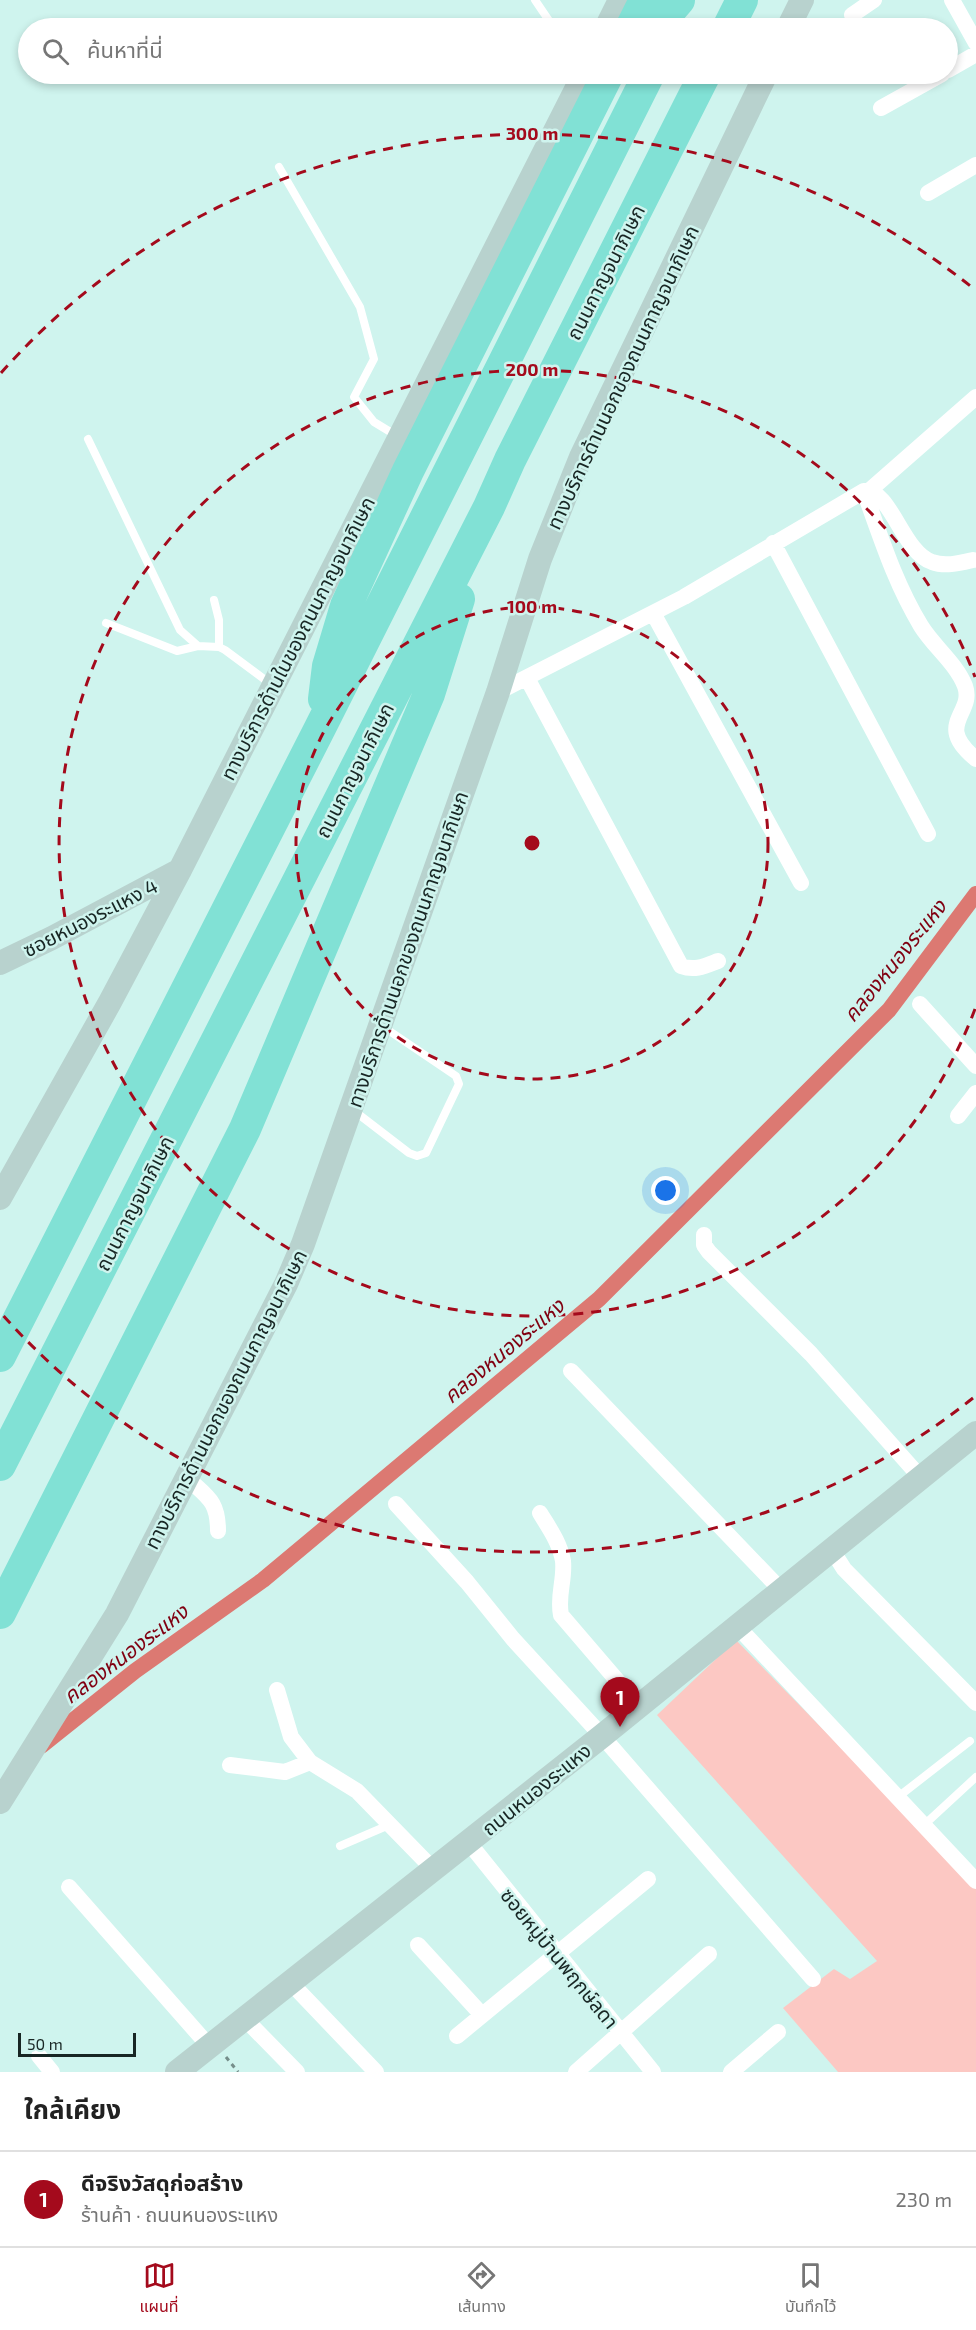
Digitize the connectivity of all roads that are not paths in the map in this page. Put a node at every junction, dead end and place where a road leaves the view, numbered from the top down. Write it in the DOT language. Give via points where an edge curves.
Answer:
graph roads {
  1 [pos="535,0"];
  2 [pos="620,0"];
  3 [pos="645,0"];
  4 [pos="679,0"];
  5 [pos="686,0"];
  6 [pos="742,0"];
  7 [pos="802,0"];
  8 [pos="874,0"];
  9 [pos="952,0"];
  10 [pos="852,15"];
  11 [pos="547,18"];
  12 [pos="611,18"];
  13 [pos="636,18"];
  14 [pos="664,18"];
  15 [pos="677,18"];
  16 [pos="733,18"];
  17 [pos="793,18"];
  18 [pos="976,43"];
  19 [pos="976,54"];
  20 [pos="958,64"];
  21 [pos="579,84"];
  22 [pos="603,84"];
  23 [pos="610,84"];
  24 [pos="644,84"];
  25 [pos="700,84"];
  26 [pos="761,84"];
  27 [pos="924,84"];
  28 [pos="594,103"];
  29 [pos="881,108"];
  30 [pos="279,167"];
  31 [pos="973,174"];
  32 [pos="928,193"];
  33 [pos="976,397"];
  34 [pos="399,437"];
  35 [pos="88,439"];
  36 [pos="867,491"];
  37 [pos="489,507"];
  38 [pos="773,543"];
  39 [pos="973,560"];
  40 [pos="214,600"];
  41 [pos="653,612"];
  42 [pos="106,623"];
  43 [pos="198,646"];
  44 [pos="219,647"];
  45 [pos="527,678"];
  46 [pos="273,686"];
  47 [pos="498,692"];
  48 [pos="320,728"];
  49 [pos="976,759"];
  50 [pos="928,834"];
  51 [pos="180,870"];
  52 [pos="801,883"];
  53 [pos="718,961"];
  54 [pos="0,963"];
  55 [pos="920,1004"];
  56 [pos="380,1025"];
  57 [pos="976,1066"];
  58 [pos="976,1093"];
  59 [pos="351,1108"];
  60 [pos="958,1116"];
  61 [pos="0,1198"];
  62 [pos="704,1235"];
  63 [pos="0,1356"];
  64 [pos="571,1371"];
  65 [pos="976,1434"];
  66 [pos="0,1466"];
  67 [pos="186,1478"];
  68 [pos="921,1479"];
  69 [pos="396,1504"];
  70 [pos="540,1513"];
  71 [pos="218,1531"];
  72 [pos="832,1550"];
  73 [pos="782,1591"];
  74 [pos="0,1613"];
  75 [pos="737,1626"];
  76 [pos="277,1690"];
  77 [pos="976,1703"];
  78 [pos="639,1706"];
  79 [pos="602,1736"];
  80 [pos="970,1741"];
  81 [pos="310,1762"];
  82 [pos="230,1765"];
  83 [pos="976,1777"];
  84 [pos="897,1797"];
  85 [pos="0,1802"];
  86 [pos="390,1825"];
  87 [pos="924,1826"];
  88 [pos="469,1843"];
  89 [pos="340,1846"];
  90 [pos="434,1870"];
  91 [pos="648,1879"];
  92 [pos="976,1881"];
  93 [pos="69,1887"];
  94 [pos="418,1945"];
  95 [pos="556,1954"];
  96 [pos="709,1954"];
  97 [pos="813,1979"];
  98 [pos="290,1982"];
  99 [pos="482,2015"];
  100 [pos="244,2018"];
  101 [pos="621,2032"];
  102 [pos="778,2032"];
  103 [pos="457,2036"];
  104 [pos="209,2046"];
  105 [pos="39,2056"];
  106 [pos="52,2072"];
  107 [pos="177,2072"];
  108 [pos="297,2072"];
  109 [pos="375,2072"];
  110 [pos="576,2072"];
  111 [pos="653,2072"];
  112 [pos="731,2072"];
  1 -- 11 [label="lane"];
  2 -- 12 [label="main road"];
  3 -- 13 [label="highway"];
  4 -- 14 [label="highway"];
  5 -- 15 [label="highway"];
  6 -- 16 [label="highway"];
  7 -- 17 [label="main road"];
  8 -- 10 [label="street"];
  9 -- 18 [label="street"];
  19 -- 20 [label="street"];
  21 -- 34 [label="main road, ทางบริการด้านในของถนนกาญจนาภิเษก"];
  22 -- 28 [label="highway"];
  23 -- 28 [label="highway"];
  24 -- 48 [label="highway"];
  25 -- 37 [label="highway, ถนนกาญจนาภิเษก"];
  26 -- 47 [label="main road, ทางบริการด้านนอกของถนนกาญจนาภิเษก" via="576,466 540,559"];
  27 -- 29 [label="street"];
  28 -- 48 [label="highway" via="408,471 346,606 328,666"];
  30 -- 34 [label="lane" via="360,307 374,359 354,397 374,422"];
  31 -- 32 [label="street"];
  33 -- 36 [label="street"];
  34 -- 46 [label="main road, ทางบริการด้านในของถนนกาญจนาภิเษก"];
  35 -- 43 [label="lane" via="180,630"];
  36 -- 38 [label="street"];
  36 -- 39 [label="street" via="884,501 907,540 931,562 949,565"];
  36 -- 49 [label="street" via="900,590 923,630 962,679 966,700 956,721 956,731 960,742"];
  37 -- 66 [label="highway, ถนนกาญจนาภิเษก"];
  37 -- 74 [label="highway" via="429,694 245,1129"];
  38 -- 41 [label="street"];
  38 -- 50 [label="street"];
  40 -- 44 [label="lane"];
  41 -- 45 [label="street"];
  41 -- 52 [label="street"];
  42 -- 43 [label="lane" via="177,651"];
  43 -- 44 [label="lane"];
  44 -- 46 [label="lane"];
  45 -- 47 [label="street"];
  45 -- 53 [label="street" via="681,966 701,968"];
  46 -- 51 [label="main road, ทางบริการด้านในของถนนกาญจนาภิเษก"];
  47 -- 56 [label="main road, ทางบริการด้านนอกของถนนกาญจนาภิเษก"];
  48 -- 63 [label="highway"];
  51 -- 54 [label="main road, ซอยหนองระแหง 4"];
  51 -- 61 [label="main road, ทางบริการด้านในของถนนกาญจนาภิเษก"];
  55 -- 57 [label="street"];
  56 -- 59 [label="main road, ทางบริการด้านนอกของถนนกาญจนาภิเษก"];
  56 -- 59 [label="lane" via="456,1076 459,1084 426,1153 417,1156 409,1154"];
  58 -- 60 [label="street"];
  59 -- 67 [label="main road, ทางบริการด้านนอกของถนนกาญจนาภิเษก" via="286,1284"];
  62 -- 68 [label="street" via="709,1252 812,1354"];
  64 -- 73 [label="street"];
  65 -- 68 [label="main road, ถนนหนองระแหง"];
  67 -- 71 [label="street" via="211,1500 218,1513"];
  67 -- 85 [label="main road, ทางบริการด้านนอกของถนนกาญจนาภิเษก" via="117,1614"];
  68 -- 72 [label="main road, ถนนหนองระแหง"];
  69 -- 79 [label="street"];
  70 -- 78 [label="street" via="556,1540 563,1562 558,1601 561,1615"];
  72 -- 73 [label="main road, ถนนหนองระแหง"];
  72 -- 77 [label="street" via="844,1569"];
  73 -- 75 [label="main road, ถนนหนองระแหง"];
  75 -- 78 [label="main road, ถนนหนองระแหง"];
  75 -- 84 [label="street"];
  76 -- 81 [label="street" via="291,1737"];
  78 -- 79 [label="main road, ถนนหนองระแหง"];
  79 -- 88 [label="main road, ถนนหนองระแหง"];
  79 -- 97 [label="street"];
  80 -- 84 [label="lane"];
  81 -- 82 [label="street" via="285,1772"];
  81 -- 86 [label="street" via="357,1791"];
  83 -- 87 [label="lane"];
  84 -- 87 [label="street"];
  86 -- 89 [label="lane"];
  86 -- 90 [label="street"];
  87 -- 92 [label="street"];
  88 -- 90 [label="main road, ถนนหนองระแหง"];
  88 -- 95 [label="street, ซอยหมู่บ้านพฤกษ์ลดา"];
  90 -- 98 [label="main road, ถนนหนองระแหง"];
  91 -- 95 [label="street"];
  93 -- 104 [label="street"];
  94 -- 99 [label="street"];
  95 -- 99 [label="street"];
  95 -- 101 [label="street, ซอยหมู่บ้านพฤกษ์ลดา"];
  96 -- 101 [label="street"];
  98 -- 100 [label="main road, ถนนหนองระแหง"];
  98 -- 109 [label="street"];
  99 -- 103 [label="street"];
  100 -- 104 [label="main road, ถนนหนองระแหง"];
  100 -- 108 [label="street"];
  101 -- 110 [label="street"];
  101 -- 111 [label="street, ซอยหมู่บ้านพฤกษ์ลดา"];
  102 -- 112 [label="street"];
  104 -- 107 [label="main road, ถนนหนองระแหง"];
  105 -- 106 [label="street"];
}
